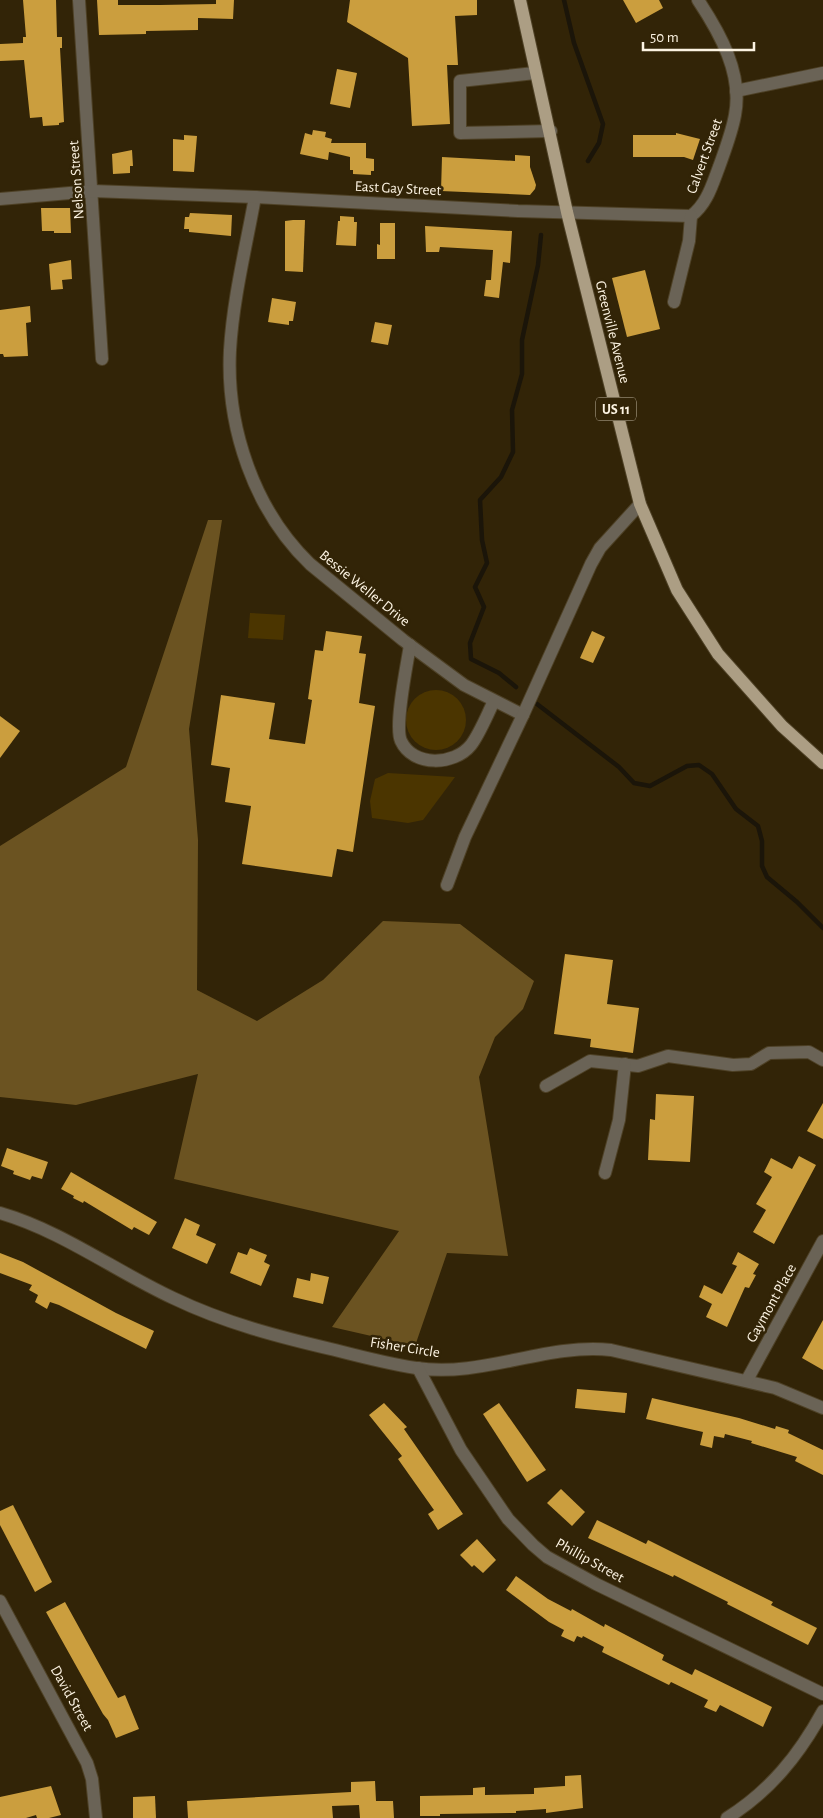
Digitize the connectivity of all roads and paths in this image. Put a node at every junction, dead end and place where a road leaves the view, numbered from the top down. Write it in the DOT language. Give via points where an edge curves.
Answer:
graph roads {
  1 [pos="79,0"];
  2 [pos="520,0"];
  3 [pos="698,0"];
  4 [pos="535,73"];
  5 [pos="823,73"];
  6 [pos="736,91"];
  7 [pos="551,131"];
  8 [pos="93,191"];
  9 [pos="255,197"];
  10 [pos="0,199"];
  11 [pos="567,212"];
  12 [pos="695,213"];
  13 [pos="674,302"];
  14 [pos="102,359"];
  15 [pos="640,504"];
  16 [pos="410,645"];
  17 [pos="494,701"];
  18 [pos="523,715"];
  19 [pos="823,763"];
  20 [pos="447,885"];
  21 [pos="823,1060"];
  22 [pos="625,1064"];
  23 [pos="546,1086"];
  24 [pos="605,1173"];
  25 [pos="0,1213"];
  26 [pos="823,1241"];
  27 [pos="418,1368"];
  28 [pos="746,1380"];
  29 [pos="823,1408"];
  30 [pos="0,1601"];
  31 [pos="5,1622"];
  32 [pos="823,1694"];
  33 [pos="823,1711"];
  34 [pos="96,1818"];
  35 [pos="727,1818"];
  1 -- 8 [label="street, Nelson Street"];
  2 -- 4 [label="main road, Greenville Avenue / US 11"];
  3 -- 6 [label="street, Calvert Street" via="725,48"];
  4 -- 7 [label="main road, Greenville Avenue / US 11"];
  4 -- 7 [label="street" via="460,80 460,133"];
  5 -- 6 [label="street"];
  6 -- 12 [label="street, Calvert Street" via="736,114 726,147 714,180"];
  7 -- 11 [label="main road, Greenville Avenue / US 11"];
  8 -- 9 [label="street, East Gay Street"];
  8 -- 10 [label="street, East Gay Street"];
  8 -- 14 [label="street, Nelson Street"];
  9 -- 11 [label="street, East Gay Street"];
  9 -- 16 [label="street, Bessie Weller Drive" via="230,350 234,411 244,453 270,513 297,551"];
  11 -- 12 [label="street, East Gay Street"];
  11 -- 15 [label="main road, Greenville Avenue / US 11"];
  12 -- 13 [label="street"];
  15 -- 18 [label="street" via="600,548 591,564"];
  15 -- 19 [label="main road, Greenville Avenue / US 11" via="677,590 718,654 782,726"];
  16 -- 17 [label="street, Bessie Weller Drive" via="464,686"];
  16 -- 17 [label="street" via="399,723 400,740 411,753 426,760 440,761 458,756 470,746"];
  17 -- 18 [label="street, Bessie Weller Drive"];
  18 -- 20 [label="street" via="465,837"];
  21 -- 22 [label="street" via="809,1052 769,1053 752,1064 733,1065 668,1056 638,1066"];
  22 -- 23 [label="street" via="590,1061"];
  22 -- 24 [label="street" via="619,1120"];
  25 -- 27 [label="street, Fisher Circle" via="55,1236 149,1286 217,1317 280,1337"];
  26 -- 28 [label="street, Gaymont Place"];
  27 -- 28 [label="street, Fisher Circle" via="474,1368 552,1351 593,1348 625,1352"];
  27 -- 32 [label="street, Phillip Street" via="462,1450 521,1533 547,1557"];
  28 -- 29 [label="street, Fisher Circle"];
  30 -- 31 [label="street, David Street"];
  31 -- 34 [label="street, David Street" via="87,1763"];
  33 -- 35 [label="street" via="787,1767 758,1796"];
}
